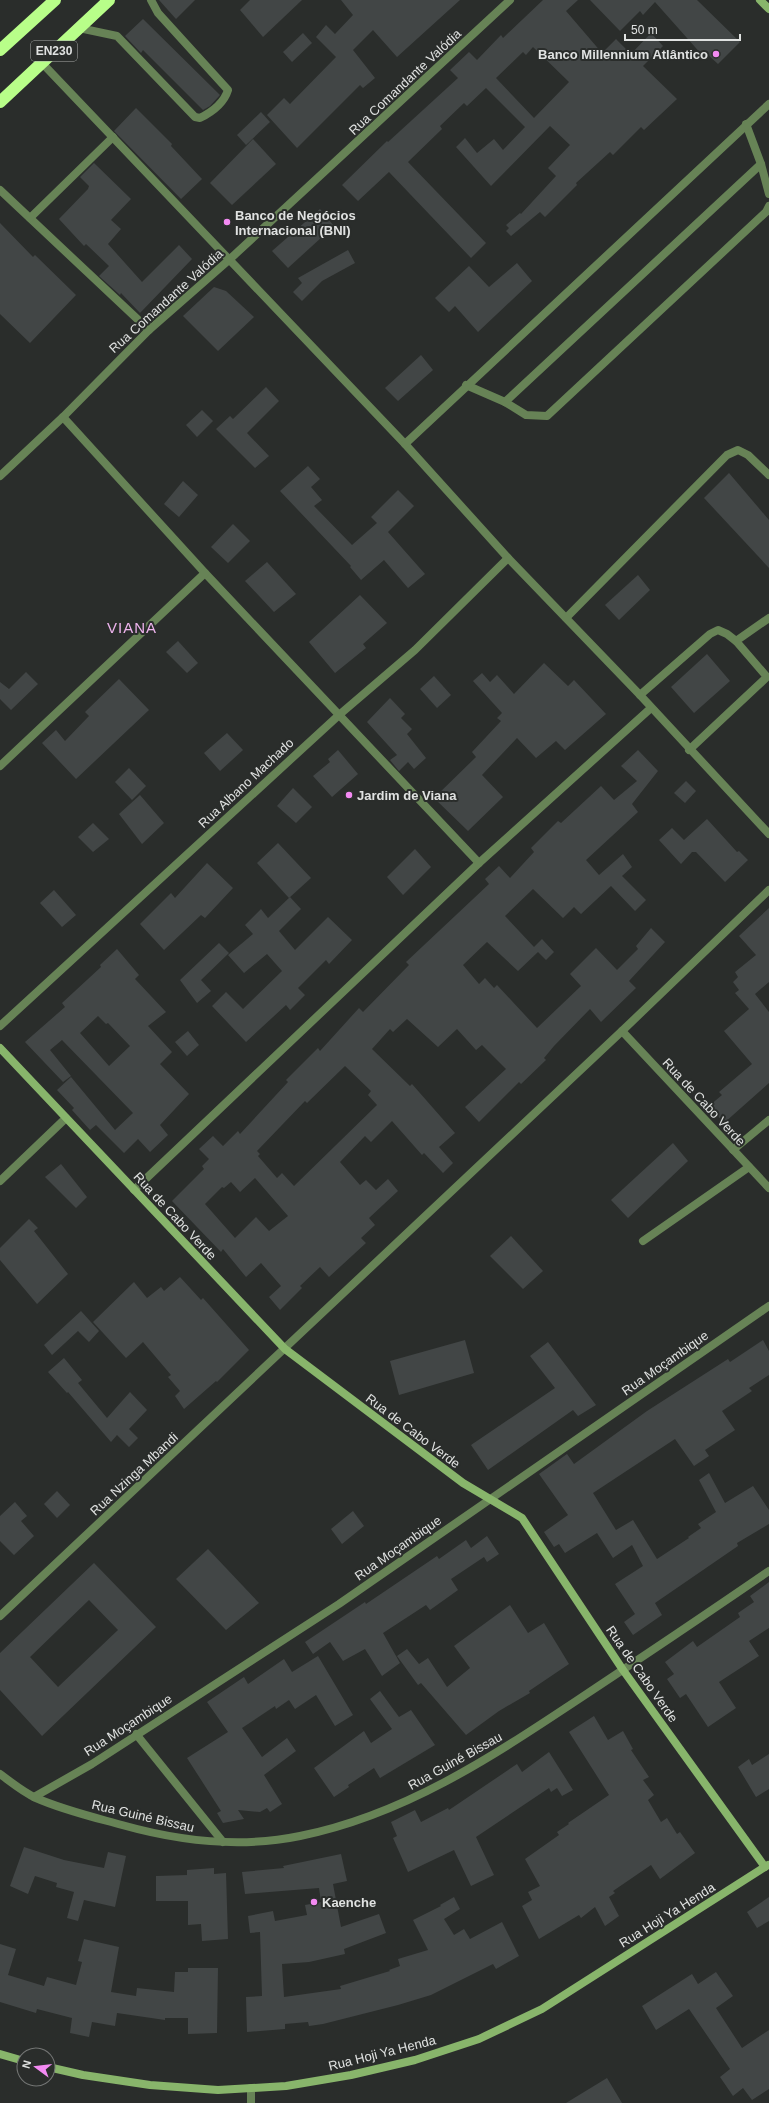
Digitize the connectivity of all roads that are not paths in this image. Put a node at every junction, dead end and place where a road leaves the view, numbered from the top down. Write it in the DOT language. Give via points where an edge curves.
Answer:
graph roads {
  1 [pos="55,0"];
  2 [pos="109,0"];
  3 [pos="151,0"];
  4 [pos="510,0"];
  5 [pos="760,0"];
  6 [pos="769,10"];
  7 [pos="79,28"];
  8 [pos="0,50"];
  9 [pos="42,63"];
  10 [pos="0,102"];
  11 [pos="769,104"];
  12 [pos="746,124"];
  13 [pos="113,136"];
  14 [pos="761,164"];
  15 [pos="0,190"];
  16 [pos="769,194"];
  17 [pos="769,206"];
  18 [pos="30,218"];
  19 [pos="230,259"];
  20 [pos="149,330"];
  21 [pos="466,385"];
  22 [pos="505,402"];
  23 [pos="63,417"];
  24 [pos="406,444"];
  25 [pos="769,475"];
  26 [pos="0,476"];
  27 [pos="508,558"];
  28 [pos="205,573"];
  29 [pos="566,618"];
  30 [pos="769,618"];
  31 [pos="736,641"];
  32 [pos="640,695"];
  33 [pos="651,708"];
  34 [pos="339,715"];
  35 [pos="689,750"];
  36 [pos="0,766"];
  37 [pos="769,834"];
  38 [pos="479,863"];
  39 [pos="769,890"];
  40 [pos="0,1026"];
  41 [pos="622,1031"];
  42 [pos="0,1048"];
  43 [pos="66,1118"];
  44 [pos="769,1120"];
  45 [pos="733,1150"];
  46 [pos="749,1167"];
  47 [pos="0,1181"];
  48 [pos="769,1188"];
  49 [pos="134,1190"];
  50 [pos="643,1241"];
  51 [pos="769,1306"];
  52 [pos="285,1350"];
  53 [pos="489,1499"];
  54 [pos="769,1571"];
  55 [pos="0,1616"];
  56 [pos="623,1670"];
  57 [pos="136,1734"];
  58 [pos="0,1774"];
  59 [pos="34,1797"];
  60 [pos="223,1842"];
  61 [pos="767,1866"];
  62 [pos="0,2054"];
  63 [pos="16,2059"];
  64 [pos="56,2069"];
  65 [pos="251,2088"];
  66 [pos="251,2103"];
  1 -- 8 [label="highway, EN230"];
  2 -- 7 [label="highway, EN230"];
  3 -- 7 [label="street" via="158,13 228,90 225,98 200,118 195,117 117,36"];
  4 -- 19 [label="street, Rua Comandante Valódia"];
  5 -- 6 [label="main road"];
  7 -- 9 [label="highway, EN230"];
  9 -- 10 [label="highway, EN230"];
  9 -- 13 [label="street"];
  11 -- 12 [label="street"];
  12 -- 14 [label="street"];
  12 -- 21 [label="street"];
  13 -- 18 [label="street"];
  13 -- 19 [label="street"];
  14 -- 16 [label="street"];
  14 -- 22 [label="street"];
  15 -- 18 [label="street"];
  17 -- 22 [label="street" via="766,212 547,416 526,415"];
  18 -- 20 [label="street"];
  19 -- 20 [label="street, Rua Comandante Valódia"];
  19 -- 24 [label="street"];
  20 -- 23 [label="street, Rua Comandante Valódia"];
  21 -- 22 [label="street"];
  21 -- 24 [label="street"];
  23 -- 26 [label="street, Rua Comandante Valódia"];
  23 -- 28 [label="street"];
  24 -- 27 [label="street"];
  25 -- 29 [label="street" via="748,455 738,450 727,455"];
  27 -- 29 [label="street"];
  27 -- 34 [label="street, Rua Albano Machado" via="415,650"];
  28 -- 34 [label="street"];
  28 -- 36 [label="street"];
  29 -- 32 [label="street"];
  30 -- 31 [label="street"];
  31 -- 32 [label="street" via="718,630 710,634"];
  31 -- 35 [label="street" via="767,677"];
  32 -- 33 [label="street"];
  33 -- 35 [label="street"];
  33 -- 38 [label="street"];
  34 -- 38 [label="street"];
  34 -- 40 [label="street, Rua Albano Machado"];
  35 -- 37 [label="street"];
  38 -- 49 [label="street"];
  39 -- 41 [label="street, Rua Nzinga Mbandi"];
  41 -- 45 [label="street, Rua de Cabo Verde"];
  41 -- 52 [label="street, Rua Nzinga Mbandi"];
  42 -- 43 [label="main road, Rua de Cabo Verde"];
  43 -- 47 [label="street"];
  43 -- 49 [label="main road, Rua de Cabo Verde"];
  44 -- 45 [label="street"];
  45 -- 46 [label="street, Rua de Cabo Verde"];
  46 -- 48 [label="street, Rua de Cabo Verde"];
  46 -- 50 [label="street"];
  49 -- 52 [label="main road, Rua de Cabo Verde"];
  51 -- 53 [label="street, Rua Moçambique"];
  52 -- 53 [label="main road, Rua de Cabo Verde" via="463,1483"];
  52 -- 55 [label="street, Rua Nzinga Mbandi"];
  53 -- 56 [label="main road, Rua de Cabo Verde" via="522,1518"];
  53 -- 57 [label="street, Rua Moçambique" via="339,1604"];
  54 -- 56 [label="street, Rua Guiné Bissau"];
  56 -- 60 [label="street, Rua Guiné Bissau" via="520,1738 430,1792 355,1823 299,1837"];
  56 -- 61 [label="main road, Rua de Cabo Verde"];
  57 -- 59 [label="street, Rua Moçambique" via="92,1764"];
  57 -- 60 [label="street"];
  58 -- 59 [label="street, Rua Guiné Bissau"];
  59 -- 60 [label="street, Rua Guiné Bissau" via="140,1830 202,1841"];
  61 -- 65 [label="main road, Rua Hoji Ya Henda" via="542,2009 479,2039 415,2060 351,2075 286,2086"];
  62 -- 63 [label="main road"];
  64 -- 65 [label="main road, Rua Hoji Ya Henda" via="150,2085 218,2090"];
  65 -- 66 [label="street"];
}
